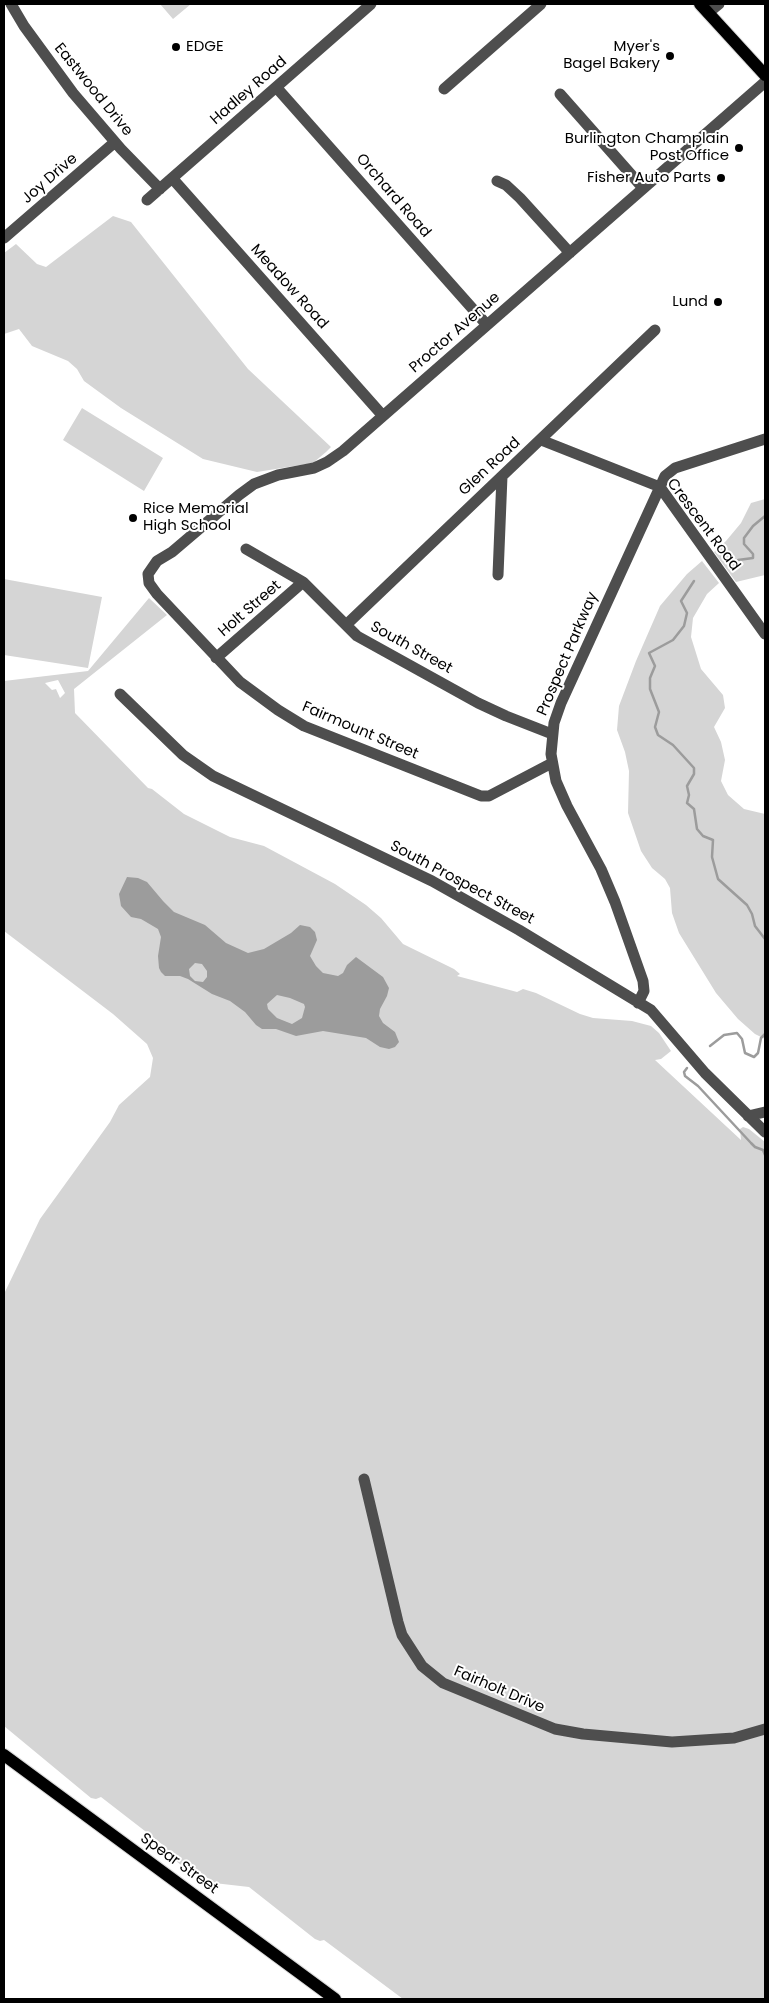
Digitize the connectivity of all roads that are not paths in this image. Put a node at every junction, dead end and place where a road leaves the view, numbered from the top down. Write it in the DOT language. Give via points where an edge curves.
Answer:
graph roads {
  1 [pos="11,4"];
  2 [pos="371,4"];
  3 [pos="542,4"];
  4 [pos="718,4"];
  5 [pos="704,8"];
  6 [pos="765,75"];
  7 [pos="765,82"];
  8 [pos="276,87"];
  9 [pos="444,89"];
  10 [pos="560,94"];
  11 [pos="115,142"];
  12 [pos="172,178"];
  13 [pos="497,181"];
  14 [pos="644,188"];
  15 [pos="160,189"];
  16 [pos="147,200"];
  17 [pos="4,238"];
  18 [pos="570,253"];
  19 [pos="487,325"];
  20 [pos="655,330"];
  21 [pos="383,416"];
  22 [pos="765,439"];
  23 [pos="541,440"];
  24 [pos="502,476"];
  25 [pos="660,487"];
  26 [pos="246,549"];
  27 [pos="148,574"];
  28 [pos="498,575"];
  29 [pos="303,582"];
  30 [pos="346,625"];
  31 [pos="765,634"];
  32 [pos="216,658"];
  33 [pos="120,694"];
  34 [pos="552,734"];
  35 [pos="552,763"];
  36 [pos="638,1003"];
  37 [pos="765,1112"];
  38 [pos="748,1116"];
  39 [pos="765,1132"];
  40 [pos="364,1479"];
  41 [pos="765,1729"];
  42 [pos="4,1755"];
  43 [pos="335,1999"];
  1 -- 11 [label="street, Eastwood Drive" via="57,73"];
  2 -- 8 [label="street, Hadley Road"];
  3 -- 9 [label="street"];
  4 -- 5 [label="street"];
  5 -- 6 [label="main road"];
  7 -- 14 [label="street, Proctor Avenue"];
  8 -- 12 [label="street, Hadley Road"];
  8 -- 19 [label="street, Orchard Road"];
  10 -- 14 [label="street"];
  11 -- 15 [label="street, Eastwood Drive"];
  11 -- 17 [label="street, Joy Drive"];
  12 -- 15 [label="street, Hadley Road"];
  12 -- 21 [label="street, Meadow Road"];
  13 -- 18 [label="street" via="520,198"];
  14 -- 18 [label="street, Proctor Avenue"];
  15 -- 16 [label="street, Hadley Road"];
  18 -- 19 [label="street, Proctor Avenue"];
  19 -- 21 [label="street, Proctor Avenue"];
  20 -- 23 [label="street, Glen Road"];
  21 -- 27 [label="street, Proctor Avenue" via="327,462 254,484 157,561"];
  22 -- 25 [label="street, Prospect Parkway" via="675,468 665,476"];
  23 -- 24 [label="street, Glen Road"];
  23 -- 25 [label="street, Crescent Road"];
  24 -- 28 [label="street"];
  24 -- 30 [label="street, Glen Road"];
  25 -- 31 [label="street, Crescent Road"];
  25 -- 34 [label="street, Prospect Parkway" via="561,703"];
  26 -- 29 [label="street, South Street"];
  27 -- 32 [label="street, Fairmount Street" via="149,583 157,594"];
  29 -- 30 [label="street, South Street"];
  29 -- 32 [label="street, Holt Street"];
  30 -- 34 [label="street, South Street" via="369,643 478,702"];
  32 -- 35 [label="street, Fairmount Street" via="240,682 304,726 481,796 489,796"];
  33 -- 36 [label="street, South Prospect Street" via="198,767 432,881"];
  34 -- 35 [label="street, Prospect Parkway"];
  35 -- 36 [label="street, Prospect Parkway" via="563,798 604,877 624,926 644,985"];
  36 -- 38 [label="street, South Prospect Street" via="657,1016 705,1073"];
  37 -- 38 [label="street"];
  38 -- 39 [label="street, South Prospect Street"];
  40 -- 41 [label="street, Fairholt Drive" via="402,1635 422,1666 443,1683 554,1729 583,1734 672,1742 734,1738"];
  42 -- 43 [label="main road, Spear Street"];
}
